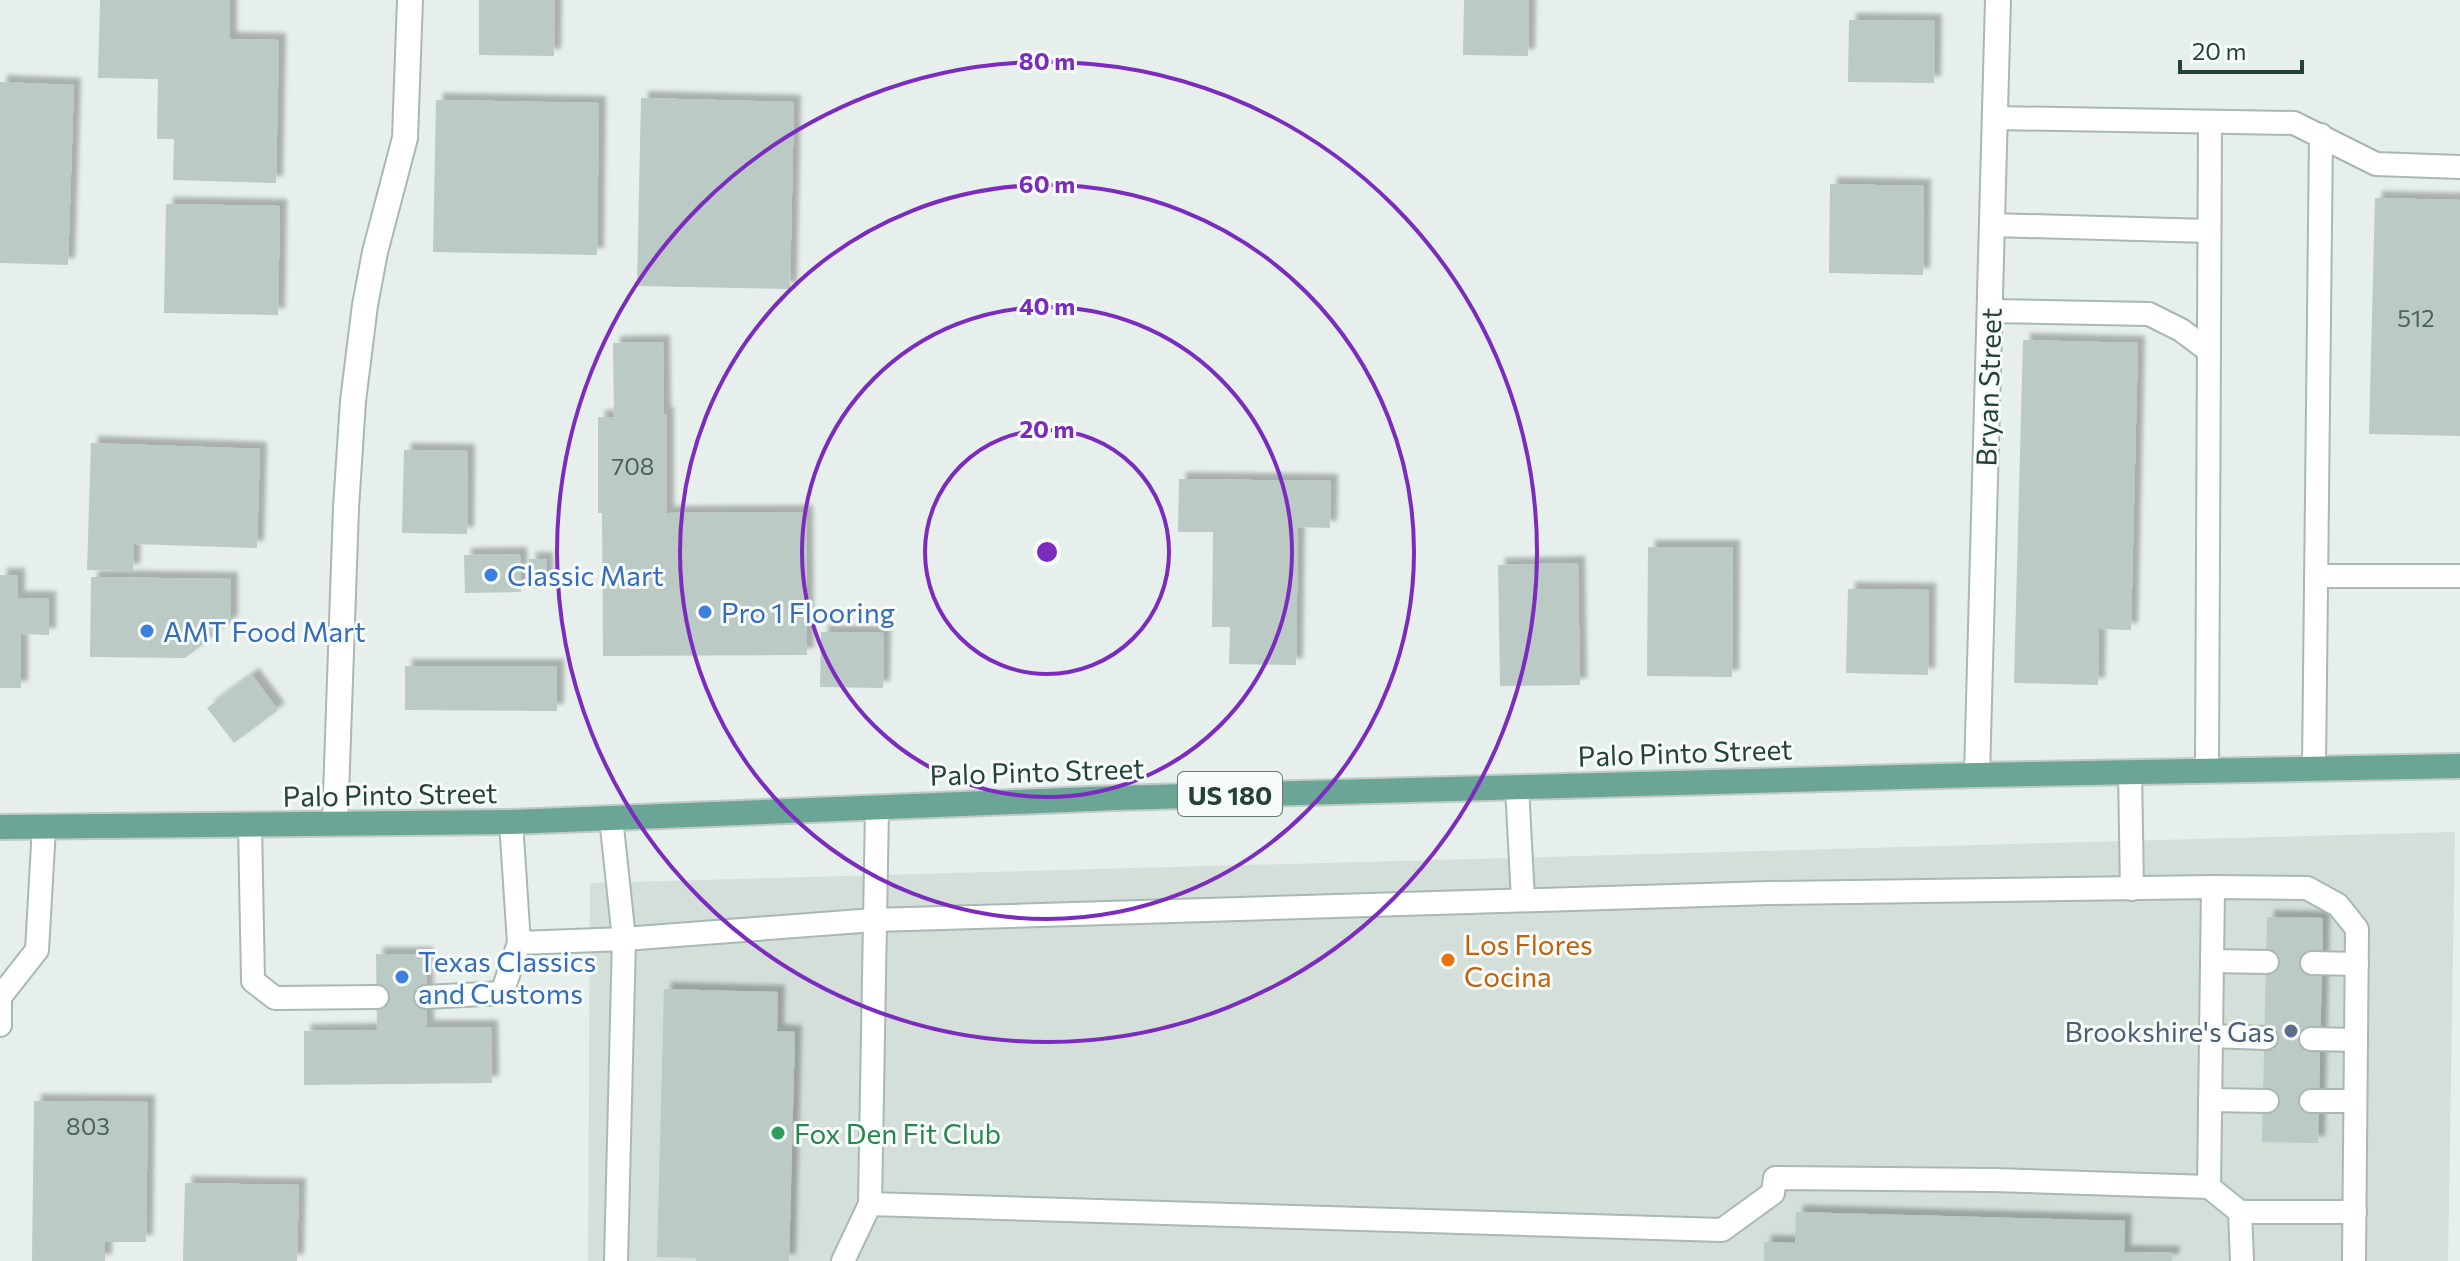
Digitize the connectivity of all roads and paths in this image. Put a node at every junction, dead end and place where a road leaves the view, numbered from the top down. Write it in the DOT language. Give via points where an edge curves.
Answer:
graph roads {
  1 [pos="410,0"];
  2 [pos="1998,0"];
  3 [pos="1995,118"];
  4 [pos="2210,122"];
  5 [pos="2321,135"];
  6 [pos="2460,167"];
  7 [pos="1992,225"];
  8 [pos="2209,231"];
  9 [pos="1990,311"];
  10 [pos="2209,351"];
  11 [pos="2316,576"];
  12 [pos="2460,576"];
  13 [pos="2460,766"];
  14 [pos="2314,768"];
  15 [pos="2207,770"];
  16 [pos="2130,772"];
  17 [pos="1977,775"];
  18 [pos="1517,787"];
  19 [pos="877,808"];
  20 [pos="611,818"];
  21 [pos="511,822"];
  22 [pos="335,823"];
  23 [pos="250,825"];
  24 [pos="0,827"];
  25 [pos="44,827"];
  26 [pos="2213,887"];
  27 [pos="2132,889"];
  28 [pos="1523,900"];
  29 [pos="874,920"];
  30 [pos="624,939"];
  31 [pos="519,943"];
  32 [pos="2212,961"];
  33 [pos="2267,962"];
  34 [pos="2312,963"];
  35 [pos="2357,964"];
  36 [pos="377,997"];
  37 [pos="426,997"];
  38 [pos="0,1025"];
  39 [pos="2211,1036"];
  40 [pos="2266,1038"];
  41 [pos="2311,1039"];
  42 [pos="2356,1040"];
  43 [pos="2210,1100"];
  44 [pos="2267,1101"];
  45 [pos="2311,1101"];
  46 [pos="2355,1101"];
  47 [pos="2209,1187"];
  48 [pos="870,1204"];
  49 [pos="2240,1212"];
  50 [pos="2355,1212"];
  51 [pos="616,1261"];
  52 [pos="843,1261"];
  53 [pos="2242,1261"];
  54 [pos="2354,1261"];
  1 -- 22 [label="street" via="405,138 367,292 353,401"];
  2 -- 3 [label="street, Bryan Street"];
  3 -- 4 [label="lane"];
  3 -- 7 [label="street, Bryan Street"];
  4 -- 5 [label="lane" via="2294,123"];
  4 -- 8 [label="lane"];
  5 -- 6 [label="lane" via="2376,164"];
  5 -- 11 [label="lane"];
  7 -- 8 [label="lane"];
  7 -- 9 [label="street, Bryan Street"];
  8 -- 10 [label="lane"];
  9 -- 10 [label="lane" via="2149,314"];
  9 -- 17 [label="street, Bryan Street"];
  10 -- 15 [label="lane"];
  11 -- 12 [label="lane"];
  11 -- 14 [label="lane"];
  13 -- 14 [label="main road, Palo Pinto Street / US 180"];
  14 -- 15 [label="main road, Palo Pinto Street / US 180"];
  15 -- 16 [label="main road, Palo Pinto Street / US 180"];
  16 -- 17 [label="main road, Palo Pinto Street / US 180"];
  16 -- 27 [label="lane"];
  17 -- 18 [label="main road, Palo Pinto Street / US 180"];
  18 -- 19 [label="main road, Palo Pinto Street / US 180"];
  18 -- 28 [label="lane"];
  19 -- 20 [label="main road, Palo Pinto Street / US 180"];
  19 -- 29 [label="lane"];
  20 -- 21 [label="main road, Palo Pinto Street / US 180"];
  20 -- 30 [label="lane"];
  21 -- 22 [label="main road, Palo Pinto Street / US 180"];
  21 -- 31 [label="lane"];
  22 -- 23 [label="main road, Palo Pinto Street / US 180"];
  23 -- 25 [label="main road, Palo Pinto Street / US 180"];
  23 -- 36 [label="lane" via="253,981 275,998"];
  24 -- 25 [label="main road, Palo Pinto Street / US 180"];
  25 -- 38 [label="lane" via="37,950 0,997"];
  26 -- 27 [label="lane"];
  26 -- 32 [label="lane"];
  26 -- 35 [label="lane" via="2307,888 2338,905 2357,929"];
  27 -- 28 [label="lane"];
  28 -- 29 [label="lane"];
  29 -- 30 [label="lane"];
  29 -- 48 [label="lane"];
  30 -- 31 [label="lane"];
  30 -- 51 [label="lane"];
  31 -- 37 [label="lane" via="502,993"];
  32 -- 33 [label="lane"];
  32 -- 39 [label="lane"];
  34 -- 35 [label="lane"];
  35 -- 42 [label="lane"];
  39 -- 40 [label="lane"];
  39 -- 43 [label="lane"];
  41 -- 42 [label="lane"];
  42 -- 46 [label="lane"];
  43 -- 44 [label="lane"];
  43 -- 47 [label="lane"];
  45 -- 46 [label="lane"];
  46 -- 50 [label="lane"];
  47 -- 48 [label="lane" via="1775,1178 1773,1193 1722,1230"];
  47 -- 49 [label="lane"];
  48 -- 52 [label="lane"];
  49 -- 50 [label="lane"];
  49 -- 53 [label="lane"];
  50 -- 54 [label="lane"];
}
